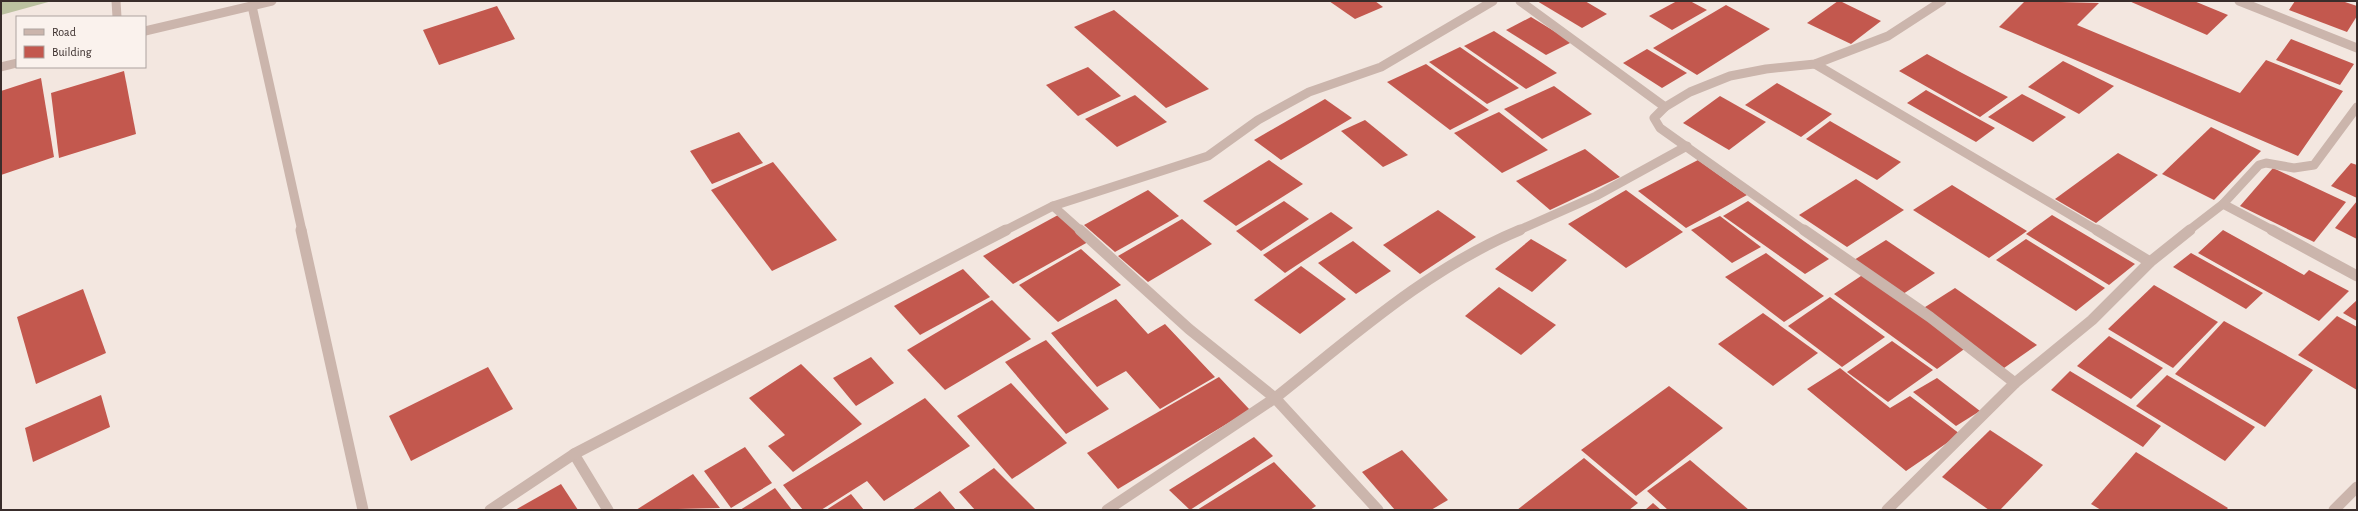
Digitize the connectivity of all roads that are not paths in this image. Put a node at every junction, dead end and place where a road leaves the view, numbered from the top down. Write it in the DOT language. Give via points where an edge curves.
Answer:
graph roads {
  1 [pos="116,1"];
  2 [pos="272,1"];
  3 [pos="1494,1"];
  4 [pos="1520,1"];
  5 [pos="1942,1"];
  6 [pos="2239,1"];
  7 [pos="252,6"];
  8 [pos="117,16"];
  9 [pos="146,31"];
  10 [pos="2357,48"];
  11 [pos="16,63"];
  12 [pos="1815,64"];
  13 [pos="1,67"];
  14 [pos="1665,107"];
  15 [pos="2357,107"];
  16 [pos="1687,146"];
  17 [pos="2222,204"];
  18 [pos="1053,206"];
  19 [pos="2150,262"];
  20 [pos="2357,276"];
  21 [pos="2015,383"];
  22 [pos="1275,398"];
  23 [pos="574,454"];
  24 [pos="2357,487"];
  25 [pos="363,510"];
  26 [pos="490,510"];
  27 [pos="608,510"];
  28 [pos="1107,510"];
  29 [pos="1378,510"];
  30 [pos="1887,510"];
  31 [pos="2334,510"];
  1 -- 8 [label="street"];
  2 -- 7 [label="street"];
  3 -- 18 [label="street" via="1381,67 1309,92 1258,120 1208,156"];
  4 -- 14 [label="street"];
  5 -- 12 [label="street" via="1888,36"];
  6 -- 10 [label="street"];
  7 -- 9 [label="street"];
  7 -- 25 [label="street"];
  11 -- 13 [label="street"];
  12 -- 14 [label="street" via="1730,76 1690,92"];
  12 -- 19 [label="street"];
  14 -- 16 [label="street" via="1654,118 1660,128"];
  15 -- 17 [label="street" via="2314,165 2294,168 2266,163 2259,165"];
  16 -- 21 [label="street" via="1842,257 1870,274"];
  16 -- 22 [label="street" via="1596,196 1484,245 1401,299"];
  17 -- 19 [label="street"];
  17 -- 20 [label="street"];
  18 -- 22 [label="street" via="1127,271 1151,296"];
  18 -- 23 [label="street"];
  19 -- 21 [label="street" via="2092,320"];
  21 -- 30 [label="street"];
  22 -- 28 [label="street"];
  22 -- 29 [label="street"];
  23 -- 26 [label="street"];
  23 -- 27 [label="street"];
  24 -- 31 [label="street"];
}
